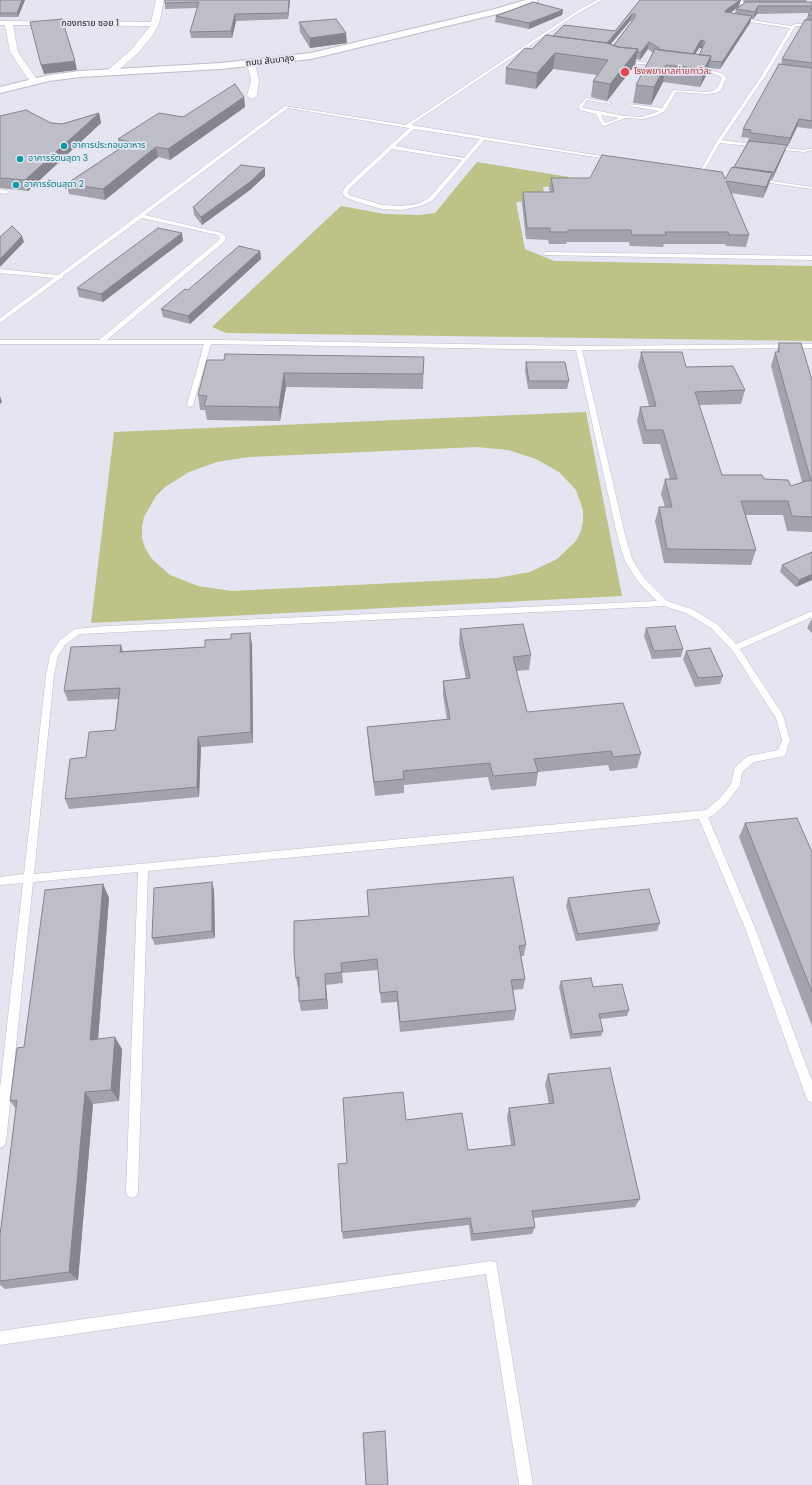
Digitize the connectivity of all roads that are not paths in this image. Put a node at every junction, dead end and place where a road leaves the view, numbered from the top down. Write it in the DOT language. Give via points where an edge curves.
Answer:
graph roads {
  1 [pos="160,0"];
  2 [pos="534,0"];
  3 [pos="600,0"];
  4 [pos="740,0"];
  5 [pos="743,7"];
  6 [pos="751,7"];
  7 [pos="4,24"];
  8 [pos="86,24"];
  9 [pos="155,24"];
  10 [pos="812,25"];
  11 [pos="792,27"];
  12 [pos="83,35"];
  13 [pos="700,50"];
  14 [pos="616,60"];
  15 [pos="250,64"];
  16 [pos="668,66"];
  17 [pos="767,68"];
  18 [pos="774,69"];
  19 [pos="111,72"];
  20 [pos="34,81"];
  21 [pos="0,90"];
  22 [pos="252,96"];
  23 [pos="610,103"];
  24 [pos="630,105"];
  25 [pos="663,110"];
  26 [pos="598,113"];
  27 [pos="625,117"];
  28 [pos="410,126"];
  29 [pos="483,138"];
  30 [pos="719,141"];
  31 [pos="390,147"];
  32 [pos="764,147"];
  33 [pos="771,148"];
  34 [pos="812,149"];
  35 [pos="464,159"];
  36 [pos="619,160"];
  37 [pos="694,170"];
  38 [pos="702,171"];
  39 [pos="709,173"];
  40 [pos="749,179"];
  41 [pos="812,188"];
  42 [pos="0,191"];
  43 [pos="6,192"];
  44 [pos="142,216"];
  45 [pos="546,254"];
  46 [pos="812,258"];
  47 [pos="0,271"];
  48 [pos="61,277"];
  49 [pos="0,321"];
  50 [pos="0,342"];
  51 [pos="102,342"];
  52 [pos="208,342"];
  53 [pos="812,346"];
  54 [pos="579,348"];
  55 [pos="190,405"];
  56 [pos="664,603"];
  57 [pos="812,614"];
  58 [pos="735,648"];
  59 [pos="702,815"];
  60 [pos="143,868"];
  61 [pos="28,878"];
  62 [pos="0,881"];
  63 [pos="812,1097"];
  64 [pos="0,1142"];
  65 [pos="132,1192"];
  66 [pos="0,1338"];
  67 [pos="526,1485"];
  1 -- 9 [label="street"];
  2 -- 15 [label="street, ถนน สันนาลุง" via="339,51"];
  3 -- 28 [label="lane" via="576,13"];
  4 -- 5 [label="lane"];
  5 -- 6 [label="lane"];
  5 -- 11 [label="lane" via="727,18"];
  7 -- 8 [label="street, กองทราย ซอย 1"];
  7 -- 20 [label="street" via="14,52"];
  8 -- 9 [label="street, กองทราย ซอย 1"];
  8 -- 12 [label="street"];
  9 -- 19 [label="street" via="135,51"];
  10 -- 11 [label="lane"];
  11 -- 17 [label="lane"];
  13 -- 25 [label="lane" via="690,69 722,75 724,78 718,89 706,93 675,91"];
  14 -- 16 [label="lane"];
  15 -- 19 [label="street, ถนน สันนาลุง"];
  15 -- 22 [label="street" via="255,80"];
  17 -- 18 [label="lane"];
  17 -- 30 [label="lane"];
  19 -- 20 [label="street, ถนน สันนาลุง"];
  20 -- 21 [label="street, ถนน สันนาลุง"];
  23 -- 26 [label="lane" via="586,99 580,107"];
  24 -- 25 [label="lane"];
  25 -- 27 [label="lane" via="642,118"];
  26 -- 27 [label="lane"];
  26 -- 27 [label="lane" via="604,125"];
  28 -- 29 [label="lane"];
  28 -- 31 [label="lane"];
  28 -- 44 [label="lane" via="287,107"];
  29 -- 35 [label="lane"];
  29 -- 36 [label="lane"];
  30 -- 32 [label="lane"];
  30 -- 38 [label="lane"];
  31 -- 35 [label="lane"];
  31 -- 35 [label="lane" via="348,187 348,196 382,207 419,206 432,199"];
  33 -- 34 [label="lane" via="804,151"];
  37 -- 38 [label="lane"];
  38 -- 39 [label="lane"];
  40 -- 41 [label="lane"];
  42 -- 43 [label="lane"];
  44 -- 48 [label="lane"];
  44 -- 51 [label="lane" via="220,234 223,237 222,241"];
  45 -- 46 [label="lane"];
  47 -- 48 [label="lane"];
  48 -- 49 [label="lane"];
  50 -- 51 [label="lane"];
  51 -- 52 [label="lane"];
  52 -- 54 [label="lane"];
  52 -- 55 [label="lane"];
  53 -- 54 [label="lane"];
  54 -- 56 [label="lane" via="629,561 642,581"];
  56 -- 58 [label="lane" via="689,611 714,626"];
  56 -- 61 [label="lane" via="78,631 63,642 54,655"];
  57 -- 58 [label="lane"];
  58 -- 59 [label="lane" via="780,717 786,740 782,753 751,759 738,770 735,785 723,801 709,813"];
  59 -- 60 [label="lane"];
  59 -- 63 [label="lane" via="750,928"];
  60 -- 61 [label="lane"];
  60 -- 65 [label="lane"];
  61 -- 62 [label="lane"];
  61 -- 64 [label="lane"];
  66 -- 67 [label="lane" via="491,1266"];
}
